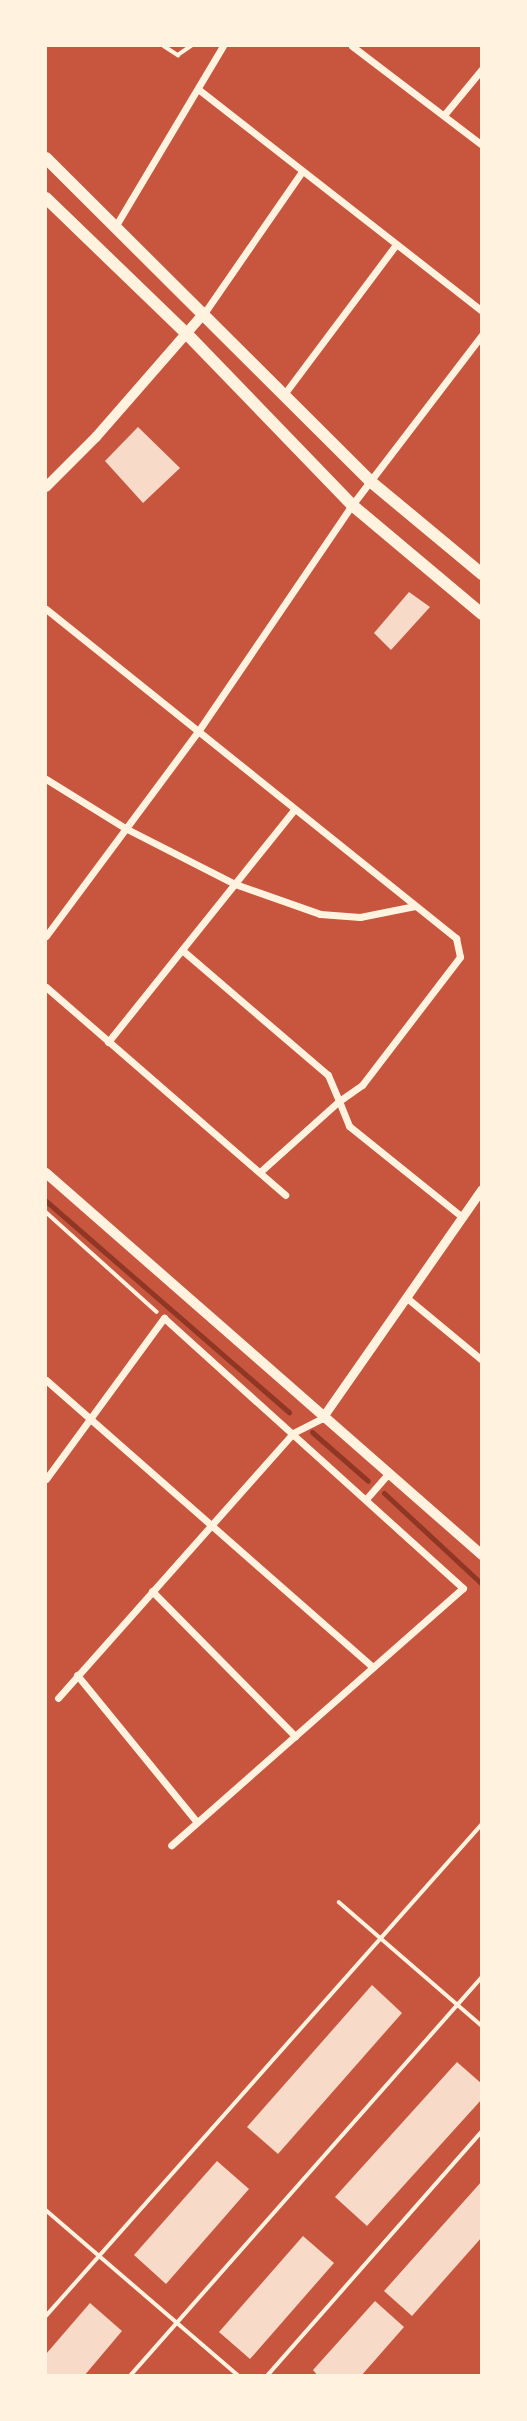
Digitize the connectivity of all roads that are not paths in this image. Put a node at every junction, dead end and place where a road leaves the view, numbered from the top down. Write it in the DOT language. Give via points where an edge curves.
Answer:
graph roads {
  1 [pos="164,46"];
  2 [pos="191,46"];
  3 [pos="223,46"];
  4 [pos="352,46"];
  5 [pos="481,69"];
  6 [pos="198,89"];
  7 [pos="444,115"];
  8 [pos="481,145"];
  9 [pos="46,158"];
  10 [pos="301,173"];
  11 [pos="46,198"];
  12 [pos="115,227"];
  13 [pos="395,246"];
  14 [pos="205,312"];
  15 [pos="481,312"];
  16 [pos="186,333"];
  17 [pos="481,335"];
  18 [pos="285,393"];
  19 [pos="370,481"];
  20 [pos="46,487"];
  21 [pos="352,505"];
  22 [pos="481,574"];
  23 [pos="46,609"];
  24 [pos="481,614"];
  25 [pos="197,733"];
  26 [pos="46,779"];
  27 [pos="294,810"];
  28 [pos="125,828"];
  29 [pos="235,884"];
  30 [pos="415,906"];
  31 [pos="46,936"];
  32 [pos="182,950"];
  33 [pos="46,987"];
  34 [pos="108,1042"];
  35 [pos="339,1101"];
  36 [pos="260,1172"];
  37 [pos="46,1173"];
  38 [pos="481,1189"];
  39 [pos="285,1195"];
  40 [pos="462,1217"];
  41 [pos="407,1298"];
  42 [pos="481,1360"];
  43 [pos="46,1380"];
  44 [pos="321,1418"];
  45 [pos="89,1419"];
  46 [pos="293,1433"];
  47 [pos="388,1474"];
  48 [pos="46,1479"];
  49 [pos="367,1498"];
  50 [pos="210,1526"];
  51 [pos="481,1555"];
  52 [pos="152,1591"];
  53 [pos="373,1667"];
  54 [pos="78,1675"];
  55 [pos="58,1698"];
  56 [pos="295,1736"];
  57 [pos="197,1822"];
  58 [pos="481,1824"];
  59 [pos="171,1845"];
  60 [pos="338,1902"];
  61 [pos="379,1938"];
  62 [pos="481,1977"];
  63 [pos="457,2005"];
  64 [pos="481,2026"];
  65 [pos="481,2131"];
  66 [pos="46,2210"];
  67 [pos="99,2255"];
  68 [pos="46,2316"];
  69 [pos="177,2322"];
  70 [pos="130,2375"];
  71 [pos="239,2375"];
  72 [pos="267,2375"];
  1 -- 2 [label="lane" via="178,55"];
  3 -- 6 [label="street"];
  4 -- 7 [label="street"];
  5 -- 7 [label="street"];
  6 -- 10 [label="street"];
  6 -- 12 [label="street"];
  7 -- 8 [label="street"];
  9 -- 12 [label="highway"];
  10 -- 13 [label="street"];
  10 -- 14 [label="street"];
  11 -- 16 [label="highway"];
  12 -- 14 [label="highway"];
  13 -- 15 [label="street"];
  13 -- 18 [label="street"];
  14 -- 16 [label="main road"];
  14 -- 18 [label="highway"];
  16 -- 20 [label="main road"];
  16 -- 21 [label="highway"];
  17 -- 19 [label="street"];
  18 -- 19 [label="highway"];
  19 -- 21 [label="street"];
  19 -- 22 [label="highway"];
  21 -- 24 [label="highway"];
  21 -- 25 [label="street"];
  23 -- 25 [label="street"];
  25 -- 27 [label="street"];
  25 -- 28 [label="street"];
  26 -- 28 [label="street"];
  27 -- 29 [label="street"];
  27 -- 30 [label="street"];
  28 -- 29 [label="street"];
  28 -- 31 [label="street"];
  29 -- 30 [label="street" via="320,914 360,917"];
  29 -- 32 [label="street"];
  30 -- 35 [label="street" via="456,939 460,957 362,1085"];
  32 -- 34 [label="street"];
  32 -- 35 [label="street" via="328,1075"];
  33 -- 34 [label="street"];
  34 -- 36 [label="street"];
  35 -- 36 [label="street"];
  35 -- 40 [label="street" via="349,1126"];
  36 -- 39 [label="street"];
  37 -- 44 [label="main road"];
  38 -- 40 [label="street"];
  40 -- 41 [label="street"];
  41 -- 42 [label="street"];
  41 -- 44 [label="street"];
  43 -- 45 [label="street"];
  44 -- 46 [label="street"];
  44 -- 47 [label="main road"];
  45 -- 46 [label="street" via="164,1318"];
  45 -- 48 [label="street"];
  45 -- 50 [label="street"];
  46 -- 49 [label="street"];
  46 -- 50 [label="street"];
  47 -- 49 [label="street"];
  47 -- 51 [label="main road"];
  49 -- 53 [label="street" via="463,1588"];
  50 -- 52 [label="street"];
  50 -- 53 [label="street"];
  52 -- 54 [label="street"];
  52 -- 56 [label="street"];
  53 -- 56 [label="street"];
  54 -- 55 [label="street"];
  54 -- 57 [label="street"];
  56 -- 57 [label="street"];
  57 -- 59 [label="street"];
  58 -- 61 [label="lane"];
  60 -- 61 [label="lane"];
  61 -- 63 [label="lane"];
  61 -- 67 [label="lane"];
  62 -- 63 [label="lane"];
  63 -- 64 [label="lane"];
  63 -- 69 [label="lane"];
  65 -- 72 [label="lane"];
  66 -- 67 [label="lane"];
  67 -- 68 [label="lane"];
  67 -- 69 [label="lane"];
  69 -- 70 [label="lane"];
  69 -- 71 [label="lane"];
}
